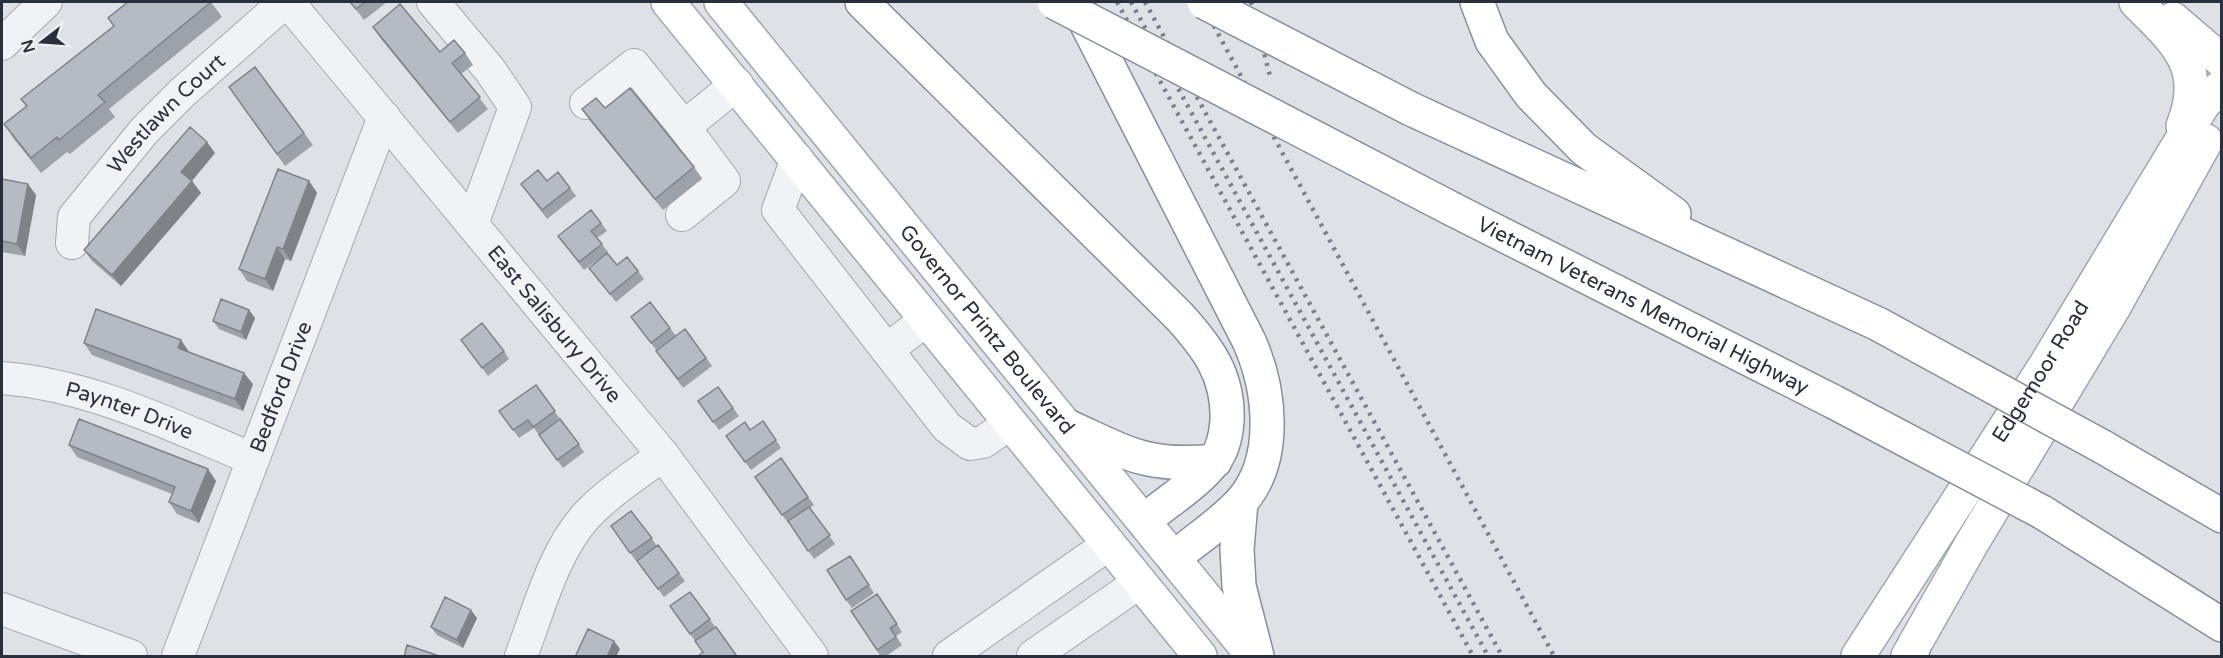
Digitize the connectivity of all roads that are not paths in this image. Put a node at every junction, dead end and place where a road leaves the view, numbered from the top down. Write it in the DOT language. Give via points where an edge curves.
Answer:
graph roads {
  1 [pos="46,2"];
  2 [pos="287,2"];
  3 [pos="433,2"];
  4 [pos="668,2"];
  5 [pos="721,2"];
  6 [pos="862,2"];
  7 [pos="1054,2"];
  8 [pos="1076,2"];
  9 [pos="1204,2"];
  10 [pos="1477,2"];
  11 [pos="2136,2"];
  12 [pos="2155,2"];
  13 [pos="2,44"];
  14 [pos="2222,61"];
  15 [pos="737,84"];
  16 [pos="2222,86"];
  17 [pos="586,102"];
  18 [pos="2222,108"];
  19 [pos="384,117"];
  20 [pos="684,127"];
  21 [pos="842,148"];
  22 [pos="2222,155"];
  23 [pos="797,159"];
  24 [pos="2167,166"];
  25 [pos="682,215"];
  26 [pos="472,224"];
  27 [pos="72,243"];
  28 [pos="1733,257"];
  29 [pos="2114,308"];
  30 [pos="927,319"];
  31 [pos="887,350"];
  32 [pos="2,378"];
  33 [pos="1011,423"];
  34 [pos="1067,426"];
  35 [pos="663,455"];
  36 [pos="253,459"];
  37 [pos="1215,461"];
  38 [pos="1241,502"];
  39 [pos="2222,516"];
  40 [pos="1144,521"];
  41 [pos="1109,544"];
  42 [pos="1174,558"];
  43 [pos="1140,582"];
  44 [pos="2,609"];
  45 [pos="2222,626"];
  46 [pos="985,646"];
  47 [pos="1911,654"];
  48 [pos="1858,656"];
  49 [pos="131,657"];
  50 [pos="178,657"];
  51 [pos="521,657"];
  52 [pos="812,657"];
  53 [pos="949,657"];
  54 [pos="1033,657"];
  55 [pos="1200,657"];
  56 [pos="1255,657"];
  1 -- 13 [label="street"];
  2 -- 19 [label="street, East Salisbury Drive"];
  2 -- 27 [label="street, Westlawn Court" via="144,131 74,217"];
  3 -- 26 [label="street" via="490,70 515,107"];
  4 -- 15 [label="main road, Governor Printz Boulevard"];
  5 -- 21 [label="main road, Governor Printz Boulevard"];
  6 -- 37 [label="main road" via="1204,343 1216,363 1228,404 1226,431"];
  7 -- 45 [label="main road, Vietnam Veterans Memorial Highway, bridge" via="2042,512"];
  8 -- 38 [label="main road" via="1260,366 1267,407 1267,439 1259,467"];
  9 -- 28 [label="main road, bridge" via="1411,109"];
  10 -- 28 [label="main road" via="1492,41 1531,95 1584,149"];
  11 -- 24 [label="main road" via="2179,47 2191,76 2190,108"];
  12 -- 14 [label="main road"];
  15 -- 20 [label="street"];
  15 -- 23 [label="main road, Governor Printz Boulevard"];
  16 -- 24 [label="main road, Edgemoor Road" via="2204,103"];
  17 -- 20 [label="street" via="634,65"];
  18 -- 29 [label="main road, Edgemoor Road"];
  19 -- 26 [label="street, East Salisbury Drive"];
  19 -- 36 [label="street, Bedford Drive"];
  20 -- 25 [label="street" via="724,181"];
  21 -- 23 [label="main road"];
  21 -- 34 [label="main road, Governor Printz Boulevard"];
  22 -- 29 [label="main road"];
  23 -- 30 [label="main road, Governor Printz Boulevard"];
  23 -- 31 [label="street" via="778,210"];
  24 -- 48 [label="main road, Edgemoor Road" via="2045,366"];
  26 -- 35 [label="street, East Salisbury Drive"];
  28 -- 39 [label="main road, bridge" via="1878,324"];
  29 -- 47 [label="main road, Edgemoor Road" via="1972,543"];
  30 -- 31 [label="street"];
  30 -- 33 [label="main road, Governor Printz Boulevard"];
  31 -- 33 [label="street" via="947,427 970,444 983,442"];
  32 -- 36 [label="street, Paynter Drive" via="75,389"];
  33 -- 41 [label="main road, Governor Printz Boulevard"];
  34 -- 37 [label="main road" via="1139,459 1179,465"];
  34 -- 40 [label="main road, Governor Printz Boulevard"];
  35 -- 51 [label="street" via="601,501 573,533"];
  35 -- 52 [label="street, East Salisbury Drive"];
  36 -- 50 [label="street, Bedford Drive"];
  37 -- 40 [label="main road"];
  38 -- 42 [label="main road"];
  38 -- 56 [label="main road" via="1239,586"];
  40 -- 41 [label="main road"];
  40 -- 42 [label="main road, Governor Printz Boulevard"];
  41 -- 43 [label="main road, Governor Printz Boulevard"];
  41 -- 46 [label="street"];
  42 -- 43 [label="main road"];
  42 -- 56 [label="main road, Governor Printz Boulevard"];
  43 -- 54 [label="street"];
  43 -- 55 [label="main road, Governor Printz Boulevard"];
  44 -- 49 [label="street"];
  46 -- 53 [label="street"];
}
